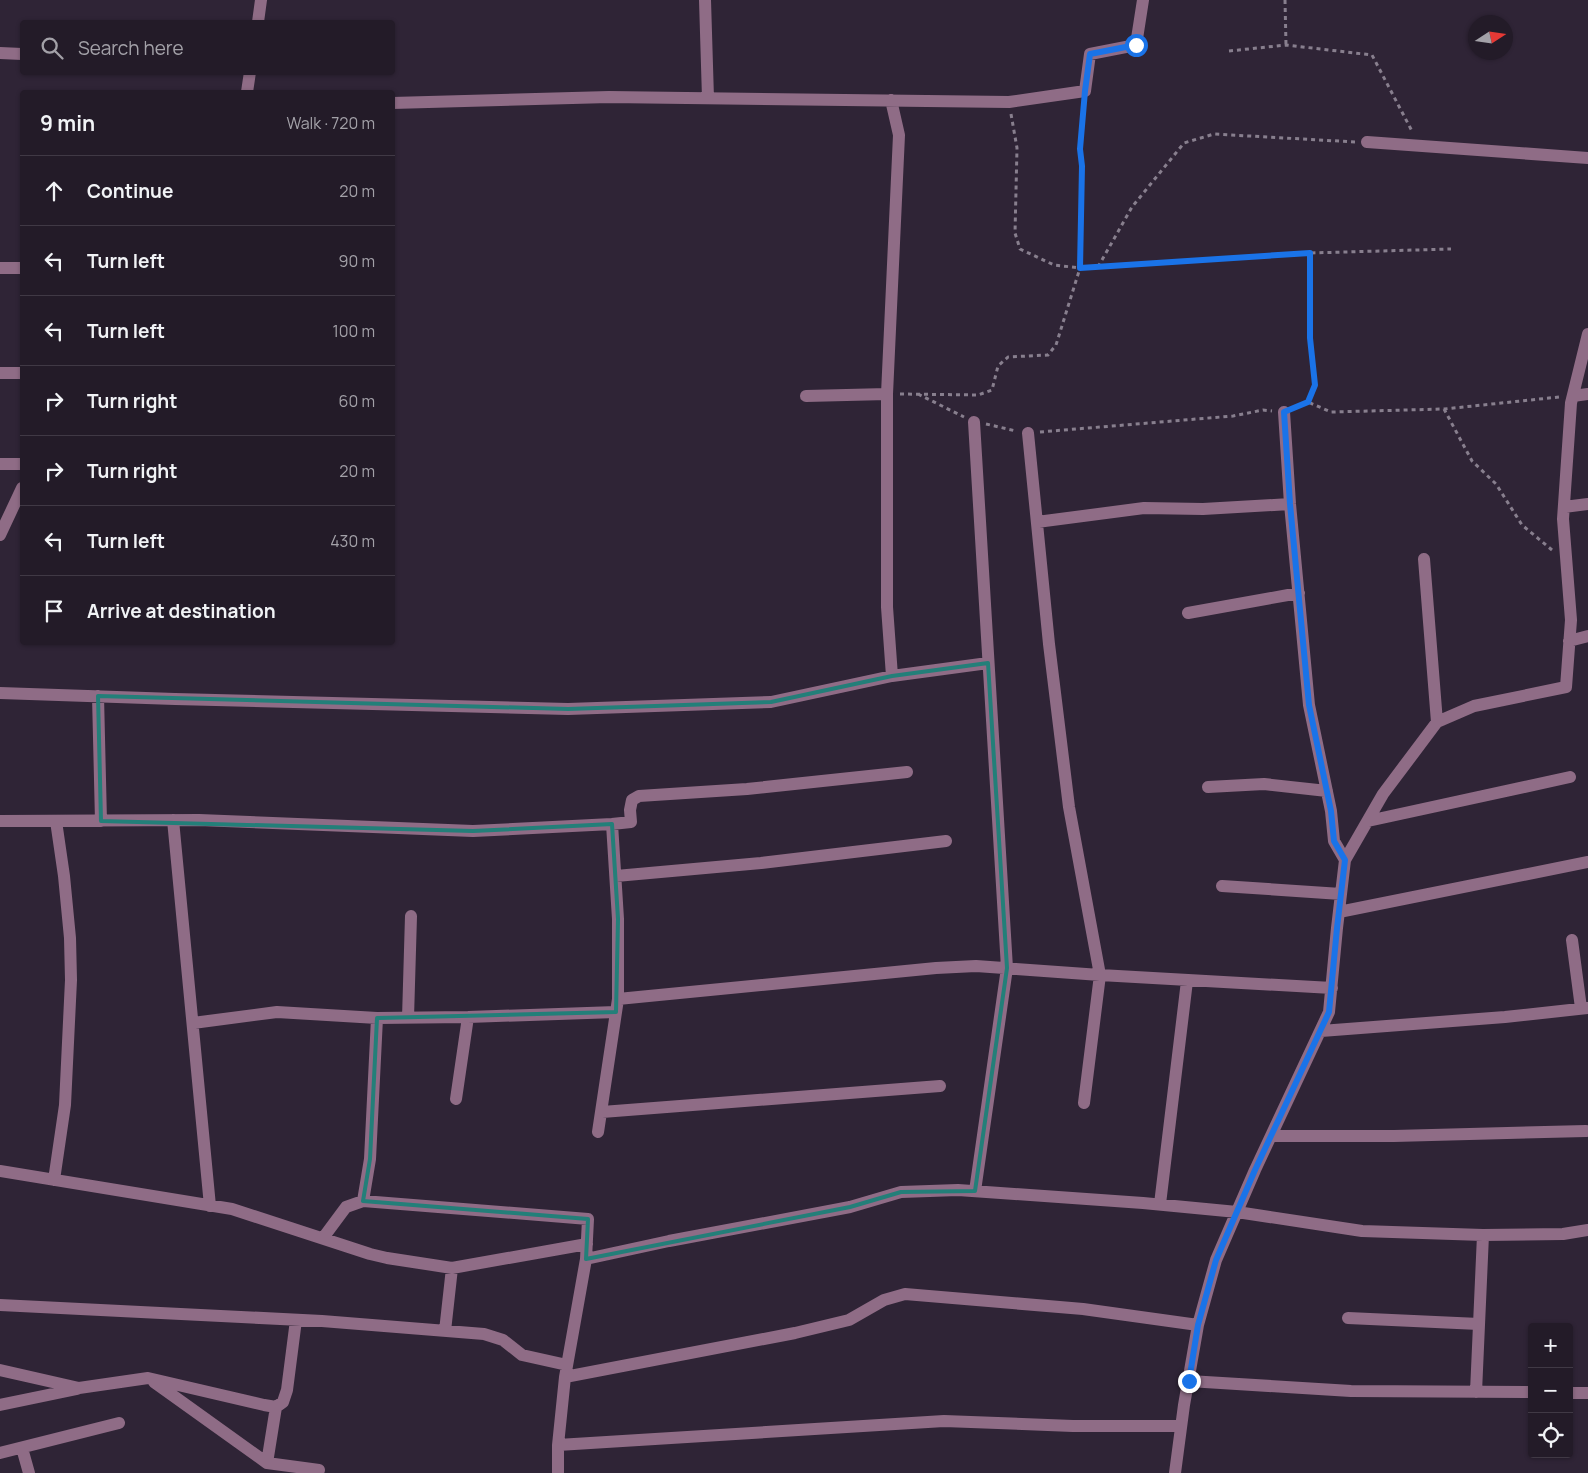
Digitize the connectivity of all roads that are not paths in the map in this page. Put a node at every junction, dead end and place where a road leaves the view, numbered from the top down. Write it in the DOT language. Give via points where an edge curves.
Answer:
graph roads {
  1 [pos="261,0"];
  2 [pos="705,0"];
  3 [pos="1142,0"];
  4 [pos="258,20"];
  5 [pos="0,53"];
  6 [pos="20,54"];
  7 [pos="250,75"];
  8 [pos="248,90"];
  9 [pos="708,98"];
  10 [pos="891,100"];
  11 [pos="395,103"];
  12 [pos="1367,142"];
  13 [pos="1588,158"];
  14 [pos="0,268"];
  15 [pos="20,268"];
  16 [pos="1588,334"];
  17 [pos="20,372"];
  18 [pos="0,373"];
  19 [pos="887,394"];
  20 [pos="1588,394"];
  21 [pos="806,396"];
  22 [pos="1572,396"];
  23 [pos="1284,412"];
  24 [pos="974,422"];
  25 [pos="1028,433"];
  26 [pos="0,464"];
  27 [pos="20,464"];
  28 [pos="20,492"];
  29 [pos="1290,504"];
  30 [pos="1588,504"];
  31 [pos="1564,507"];
  32 [pos="1037,522"];
  33 [pos="0,534"];
  34 [pos="1424,559"];
  35 [pos="1299,593"];
  36 [pos="1188,613"];
  37 [pos="1588,636"];
  38 [pos="1569,641"];
  39 [pos="988,663"];
  40 [pos="892,676"];
  41 [pos="0,693"];
  42 [pos="98,696"];
  43 [pos="1437,722"];
  44 [pos="907,772"];
  45 [pos="1570,777"];
  46 [pos="1208,787"];
  47 [pos="1327,791"];
  48 [pos="174,820"];
  49 [pos="0,821"];
  50 [pos="56,821"];
  51 [pos="101,821"];
  52 [pos="1368,821"];
  53 [pos="612,824"];
  54 [pos="946,841"];
  55 [pos="1345,860"];
  56 [pos="1588,862"];
  57 [pos="616,876"];
  58 [pos="1222,886"];
  59 [pos="1341,894"];
  60 [pos="1339,912"];
  61 [pos="411,916"];
  62 [pos="1572,940"];
  63 [pos="1007,968"];
  64 [pos="1100,975"];
  65 [pos="1187,981"];
  66 [pos="1332,988"];
  67 [pos="617,1006"];
  68 [pos="1585,1008"];
  69 [pos="468,1017"];
  70 [pos="377,1018"];
  71 [pos="408,1018"];
  72 [pos="193,1023"];
  73 [pos="1321,1031"];
  74 [pos="940,1086"];
  75 [pos="456,1099"];
  76 [pos="1084,1103"];
  77 [pos="602,1112"];
  78 [pos="1586,1131"];
  79 [pos="598,1132"];
  80 [pos="1272,1136"];
  81 [pos="0,1171"];
  82 [pos="54,1180"];
  83 [pos="975,1191"];
  84 [pos="363,1201"];
  85 [pos="1160,1204"];
  86 [pos="210,1206"];
  87 [pos="1237,1212"];
  88 [pos="1588,1230"];
  89 [pos="1482,1235"];
  90 [pos="323,1238"];
  91 [pos="587,1244"];
  92 [pos="586,1259"];
  93 [pos="452,1268"];
  94 [pos="0,1305"];
  95 [pos="1348,1318"];
  96 [pos="296,1320"];
  97 [pos="1479,1324"];
  98 [pos="1198,1325"];
  99 [pos="446,1331"];
  100 [pos="0,1370"];
  101 [pos="566,1371"];
  102 [pos="148,1378"];
  103 [pos="1189,1381"];
  104 [pos="79,1388"];
  105 [pos="1476,1392"];
  106 [pos="1528,1392"];
  107 [pos="1573,1393"];
  108 [pos="1588,1393"];
  109 [pos="0,1405"];
  110 [pos="276,1407"];
  111 [pos="119,1423"];
  112 [pos="1181,1426"];
  113 [pos="558,1445"];
  114 [pos="22,1448"];
  115 [pos="0,1453"];
  116 [pos="267,1463"];
  117 [pos="319,1470"];
  118 [pos="29,1473"];
  119 [pos="558,1473"];
  120 [pos="1176,1473"];
  1 -- 4 [label="street"];
  2 -- 9 [label="street"];
  3 -- 10 [label="street" via="1136,45 1090,54 1085,91 1009,102"];
  5 -- 6 [label="street"];
  7 -- 8 [label="street"];
  9 -- 10 [label="street"];
  9 -- 11 [label="street" via="609,97"];
  10 -- 19 [label="street" via="899,135"];
  12 -- 13 [label="street"];
  14 -- 15 [label="street"];
  16 -- 22 [label="street"];
  17 -- 18 [label="street"];
  19 -- 21 [label="street"];
  19 -- 40 [label="street" via="887,607"];
  20 -- 22 [label="street"];
  22 -- 31 [label="street"];
  23 -- 29 [label="street"];
  24 -- 39 [label="street"];
  25 -- 32 [label="street"];
  26 -- 27 [label="street"];
  28 -- 33 [label="street"];
  29 -- 32 [label="street" via="1203,509 1144,508"];
  29 -- 35 [label="street"];
  30 -- 31 [label="street"];
  31 -- 38 [label="street" via="1571,620"];
  32 -- 64 [label="street" via="1069,807"];
  34 -- 43 [label="street"];
  35 -- 36 [label="street"];
  35 -- 47 [label="street" via="1309,705"];
  37 -- 38 [label="street"];
  38 -- 43 [label="street" via="1566,687 1474,706"];
  39 -- 40 [label="street"];
  39 -- 63 [label="street"];
  40 -- 42 [label="street" via="771,702 577,708"];
  41 -- 42 [label="street"];
  42 -- 51 [label="street"];
  43 -- 52 [label="street"];
  44 -- 53 [label="street" via="747,789 639,796 632,800 631,822"];
  45 -- 52 [label="street"];
  46 -- 47 [label="street" via="1264,784"];
  47 -- 55 [label="street" via="1334,841"];
  48 -- 51 [label="street"];
  48 -- 53 [label="street" via="473,831"];
  48 -- 72 [label="street"];
  49 -- 50 [label="street"];
  50 -- 51 [label="street"];
  50 -- 82 [label="street" via="70,938 71,980 65,1105"];
  52 -- 55 [label="street"];
  53 -- 57 [label="street"];
  54 -- 57 [label="street"];
  55 -- 59 [label="street"];
  56 -- 60 [label="street"];
  57 -- 67 [label="street"];
  58 -- 59 [label="street"];
  59 -- 60 [label="street"];
  60 -- 66 [label="street"];
  61 -- 71 [label="street"];
  62 -- 68 [label="street"];
  63 -- 64 [label="street"];
  63 -- 67 [label="street" via="936,968"];
  63 -- 83 [label="street"];
  64 -- 65 [label="street"];
  64 -- 76 [label="street"];
  65 -- 66 [label="street"];
  65 -- 85 [label="street"];
  66 -- 73 [label="street" via="1329,1012"];
  67 -- 69 [label="street"];
  67 -- 77 [label="street"];
  68 -- 73 [label="street"];
  69 -- 71 [label="street"];
  69 -- 75 [label="street"];
  70 -- 71 [label="street"];
  70 -- 72 [label="street" via="278,1012"];
  70 -- 84 [label="street" via="370,1159"];
  72 -- 86 [label="street"];
  73 -- 80 [label="street"];
  74 -- 77 [label="street"];
  77 -- 79 [label="street"];
  78 -- 80 [label="street"];
  80 -- 87 [label="street"];
  81 -- 82 [label="street"];
  82 -- 86 [label="street"];
  83 -- 85 [label="street"];
  83 -- 92 [label="street" via="901,1192 850,1207"];
  84 -- 90 [label="street" via="346,1207"];
  84 -- 91 [label="street" via="588,1219"];
  85 -- 87 [label="street"];
  86 -- 90 [label="street"];
  87 -- 89 [label="street" via="1362,1231"];
  87 -- 98 [label="street" via="1216,1260"];
  88 -- 89 [label="street" via="1563,1234"];
  89 -- 97 [label="street"];
  90 -- 93 [label="street" via="387,1258"];
  91 -- 92 [label="street"];
  91 -- 93 [label="street"];
  92 -- 101 [label="street"];
  93 -- 99 [label="street"];
  94 -- 96 [label="street"];
  95 -- 97 [label="street"];
  96 -- 99 [label="street"];
  96 -- 110 [label="street" via="287,1390 283,1402"];
  97 -- 105 [label="street"];
  98 -- 101 [label="street" via="1084,1310 905,1294 884,1300 849,1320 795,1333"];
  98 -- 103 [label="street"];
  99 -- 101 [label="street" via="484,1334 503,1340 522,1355"];
  100 -- 104 [label="street"];
  101 -- 113 [label="street"];
  102 -- 104 [label="street"];
  102 -- 110 [label="street"];
  102 -- 116 [label="street"];
  103 -- 105 [label="street" via="1351,1391"];
  103 -- 112 [label="street"];
  104 -- 109 [label="street"];
  105 -- 106 [label="street"];
  107 -- 108 [label="street"];
  110 -- 116 [label="street"];
  111 -- 114 [label="street"];
  112 -- 113 [label="street" via="944,1421"];
  112 -- 120 [label="street"];
  113 -- 119 [label="street"];
  114 -- 115 [label="street"];
  114 -- 118 [label="street"];
  116 -- 117 [label="street"];
}
